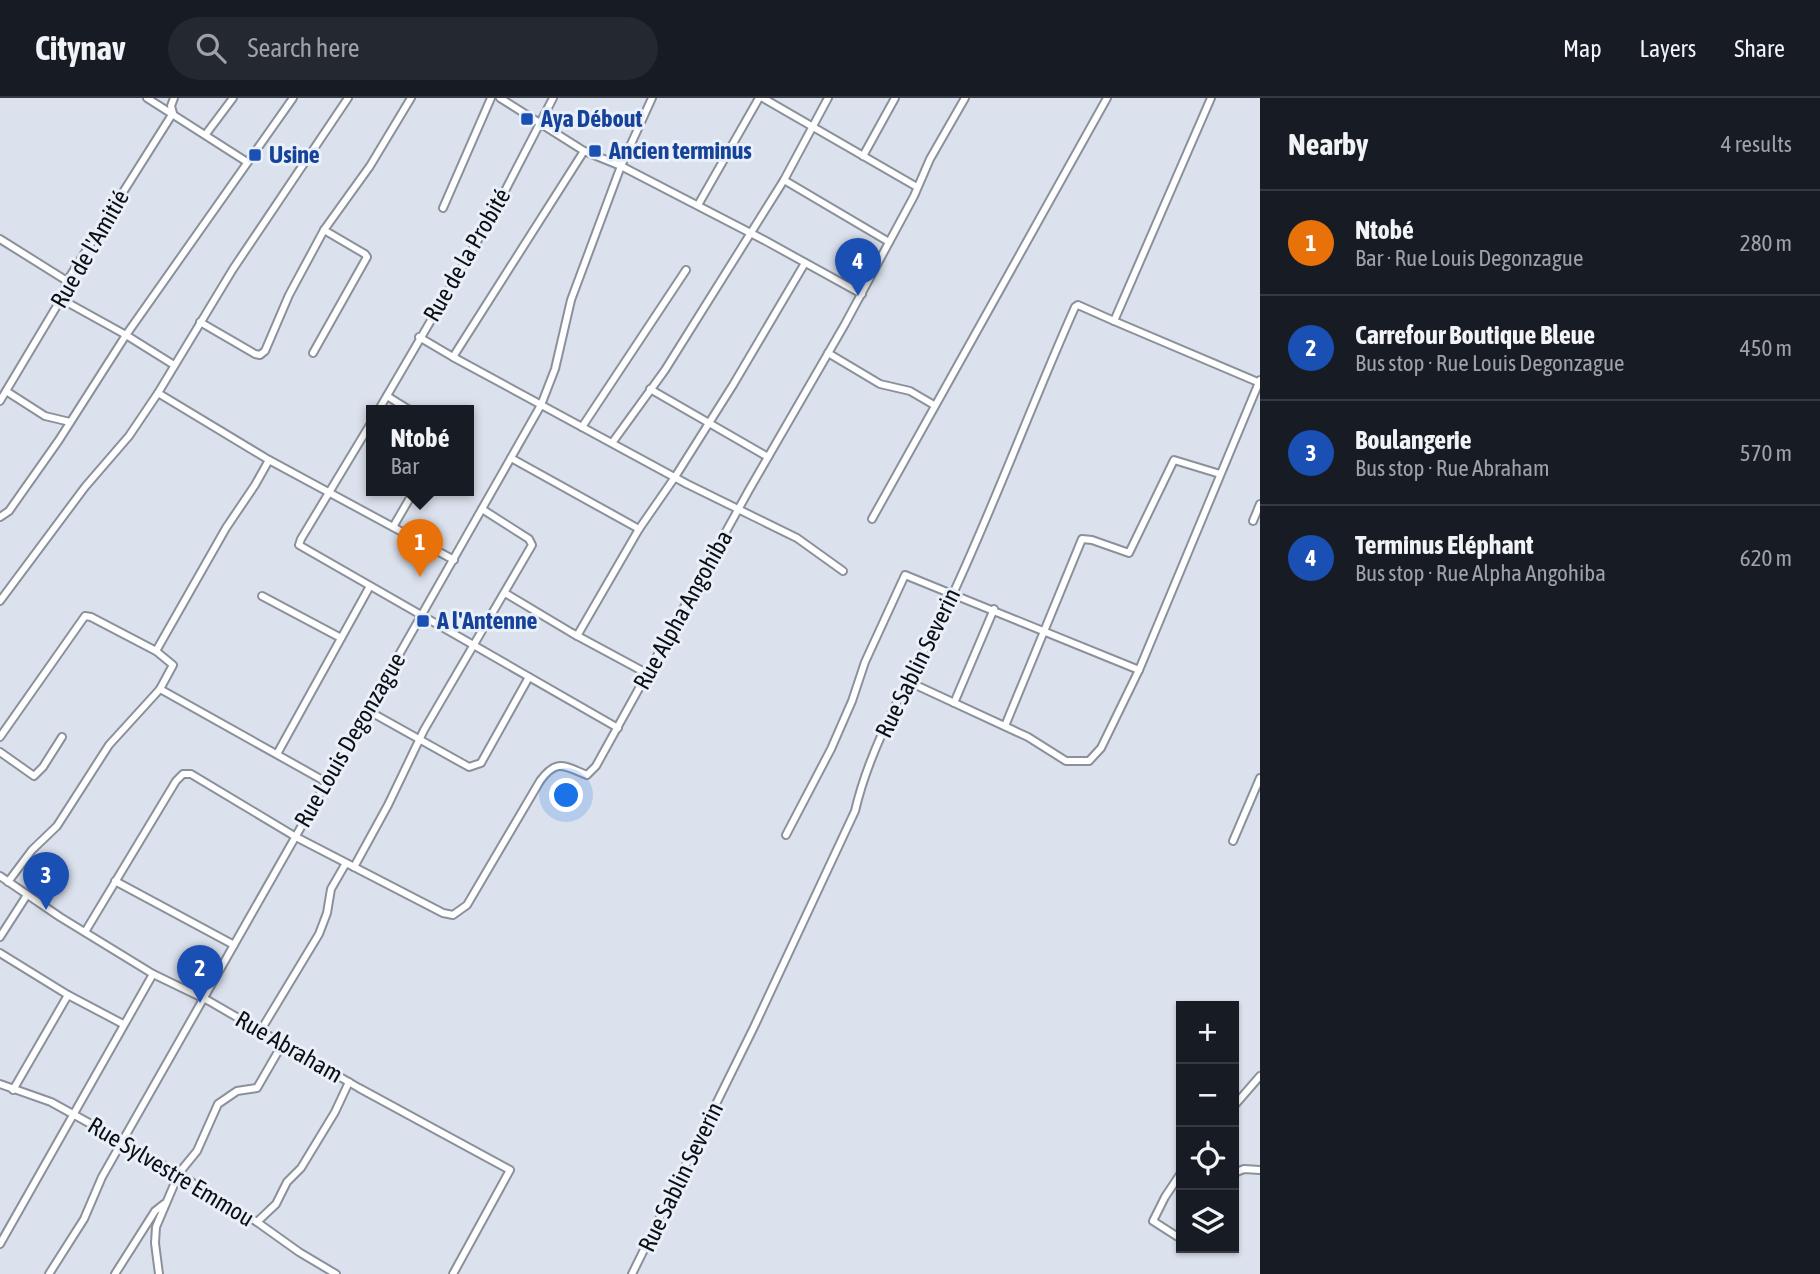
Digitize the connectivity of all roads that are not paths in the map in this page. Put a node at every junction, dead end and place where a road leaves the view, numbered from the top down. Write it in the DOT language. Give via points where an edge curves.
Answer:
graph roads {
  1 [pos="147,98"];
  2 [pos="174,98"];
  3 [pos="233,98"];
  4 [pos="293,98"];
  5 [pos="348,98"];
  6 [pos="411,98"];
  7 [pos="491,98"];
  8 [pos="500,98"];
  9 [pos="553,98"];
  10 [pos="652,98"];
  11 [pos="761,98"];
  12 [pos="828,98"];
  13 [pos="895,98"];
  14 [pos="965,98"];
  15 [pos="1107,98"];
  16 [pos="1211,98"];
  17 [pos="173,113"];
  18 [pos="540,123"];
  19 [pos="812,127"];
  20 [pos="206,134"];
  21 [pos="584,150"];
  22 [pos="863,156"];
  23 [pos="247,162"];
  24 [pos="621,166"];
  25 [pos="784,180"];
  26 [pos="917,187"];
  27 [pos="698,205"];
  28 [pos="443,208"];
  29 [pos="324,230"];
  30 [pos="750,232"];
  31 [pos="0,239"];
  32 [pos="889,242"];
  33 [pos="805,263"];
  34 [pos="686,270"];
  35 [pos="67,281"];
  36 [pos="862,294"];
  37 [pos="61,299"];
  38 [pos="1114,321"];
  39 [pos="200,322"];
  40 [pos="126,335"];
  41 [pos="419,337"];
  42 [pos="313,353"];
  43 [pos="828,354"];
  44 [pos="453,357"];
  45 [pos="174,365"];
  46 [pos="1260,382"];
  47 [pos="650,389"];
  48 [pos="6,391"];
  49 [pos="158,393"];
  50 [pos="387,396"];
  51 [pos="0,401"];
  52 [pos="382,405"];
  53 [pos="401,405"];
  54 [pos="541,405"];
  55 [pos="934,405"];
  56 [pos="70,422"];
  57 [pos="709,423"];
  58 [pos="582,427"];
  59 [pos="366,432"];
  60 [pos="612,443"];
  61 [pos="768,457"];
  62 [pos="511,458"];
  63 [pos="269,460"];
  64 [pos="1220,474"];
  65 [pos="675,477"];
  66 [pos="330,493"];
  67 [pos="411,496"];
  68 [pos="1260,504"];
  69 [pos="482,509"];
  70 [pos="738,510"];
  71 [pos="0,517"];
  72 [pos="872,519"];
  73 [pos="1253,521"];
  74 [pos="393,527"];
  75 [pos="639,529"];
  76 [pos="454,560"];
  77 [pos="843,570"];
  78 [pos="370,586"];
  79 [pos="505,593"];
  80 [pos="954,593"];
  81 [pos="262,596"];
  82 [pos="0,601"];
  83 [pos="994,609"];
  84 [pos="422,615"];
  85 [pos="1045,631"];
  86 [pos="577,636"];
  87 [pos="341,639"];
  88 [pos="474,645"];
  89 [pos="156,651"];
  90 [pos="1139,670"];
  91 [pos="648,674"];
  92 [pos="529,677"];
  93 [pos="907,681"];
  94 [pos="160,689"];
  95 [pos="954,704"];
  96 [pos="367,710"];
  97 [pos="1005,726"];
  98 [pos="618,727"];
  99 [pos="0,737"];
  100 [pos="62,737"];
  101 [pos="419,741"];
  102 [pos="0,752"];
  103 [pos="277,754"];
  104 [pos="1260,778"];
  105 [pos="326,782"];
  106 [pos="786,835"];
  107 [pos="296,837"];
  108 [pos="1233,841"];
  109 [pos="346,863"];
  110 [pos="354,867"];
  111 [pos="0,876"];
  112 [pos="116,881"];
  113 [pos="8,882"];
  114 [pos="27,895"];
  115 [pos="85,932"];
  116 [pos="0,937"];
  117 [pos="234,945"];
  118 [pos="0,953"];
  119 [pos="153,974"];
  120 [pos="68,995"];
  121 [pos="204,999"];
  122 [pos="123,1024"];
  123 [pos="261,1030"];
  124 [pos="283,1043"];
  125 [pos="1260,1076"];
  126 [pos="349,1082"];
  127 [pos="0,1084"];
  128 [pos="13,1090"];
  129 [pos="1239,1100"];
  130 [pos="73,1114"];
  131 [pos="123,1142"];
  132 [pos="1260,1170"];
  133 [pos="1239,1171"];
  134 [pos="179,1173"];
  135 [pos="1176,1180"];
  136 [pos="165,1203"];
  137 [pos="257,1223"];
  138 [pos="1176,1236"];
  139 [pos="0,1244"];
  140 [pos="49,1274"];
  141 [pos="115,1274"];
  142 [pos="159,1274"];
  143 [pos="336,1274"];
  144 [pos="453,1274"];
  145 [pos="632,1274"];
  1 -- 17 [label="street"];
  2 -- 17 [label="street, Rue de l'Amitié"];
  3 -- 20 [label="street"];
  4 -- 23 [label="street"];
  5 -- 39 [label="street"];
  6 -- 29 [label="street"];
  7 -- 28 [label="street"];
  8 -- 18 [label="street"];
  9 -- 18 [label="street, Rue de la Probité"];
  10 -- 24 [label="street, Rue Louis Degonzague"];
  11 -- 19 [label="street"];
  11 -- 27 [label="street"];
  12 -- 19 [label="street"];
  13 -- 22 [label="street"];
  14 -- 26 [label="street, Rue Alpha Angohiba"];
  15 -- 55 [label="street"];
  16 -- 38 [label="street"];
  17 -- 20 [label="street"];
  17 -- 35 [label="street, Rue de l'Amitié"];
  18 -- 21 [label="street"];
  18 -- 41 [label="street, Rue de la Probité" via="492,216"];
  19 -- 22 [label="street"];
  19 -- 25 [label="street"];
  20 -- 23 [label="street"];
  21 -- 24 [label="street"];
  21 -- 44 [label="street"];
  22 -- 26 [label="street"];
  23 -- 40 [label="street"];
  24 -- 27 [label="street"];
  24 -- 54 [label="street, Rue Louis Degonzague" via="571,300 555,369"];
  25 -- 30 [label="street"];
  25 -- 32 [label="street"];
  26 -- 32 [label="street, Rue Alpha Angohiba"];
  27 -- 30 [label="street"];
  29 -- 39 [label="street" via="260,355"];
  29 -- 42 [label="street" via="367,257"];
  30 -- 33 [label="street"];
  30 -- 47 [label="street"];
  31 -- 35 [label="street"];
  32 -- 36 [label="street, Rue Alpha Angohiba"];
  33 -- 36 [label="street"];
  33 -- 57 [label="street"];
  34 -- 58 [label="street"];
  35 -- 37 [label="street, Rue de l'Amitié"];
  36 -- 43 [label="street, Rue Alpha Angohiba"];
  37 -- 40 [label="street"];
  37 -- 48 [label="street, Rue de l'Amitié"];
  38 -- 46 [label="street"];
  38 -- 80 [label="street, Rue Sablin Severin" via="1075,307"];
  39 -- 45 [label="street"];
  40 -- 45 [label="street"];
  40 -- 56 [label="street"];
  41 -- 44 [label="street"];
  41 -- 50 [label="street, Rue de la Probité"];
  43 -- 55 [label="street" via="880,384 910,391"];
  43 -- 61 [label="street, Rue Alpha Angohiba"];
  44 -- 54 [label="street"];
  45 -- 49 [label="street"];
  46 -- 64 [label="street"];
  47 -- 57 [label="street"];
  47 -- 60 [label="street"];
  48 -- 51 [label="street, Rue de l'Amitié"];
  48 -- 56 [label="street" via="45,416"];
  49 -- 63 [label="street"];
  49 -- 82 [label="street"];
  50 -- 52 [label="street, Rue de la Probité"];
  50 -- 53 [label="street"];
  54 -- 58 [label="street"];
  54 -- 62 [label="street, Rue Louis Degonzague"];
  55 -- 72 [label="street"];
  56 -- 71 [label="street"];
  57 -- 61 [label="street"];
  57 -- 65 [label="street"];
  58 -- 60 [label="street"];
  59 -- 66 [label="street"];
  60 -- 65 [label="street"];
  61 -- 70 [label="street, Rue Alpha Angohiba"];
  62 -- 69 [label="street, Rue Louis Degonzague"];
  62 -- 75 [label="street"];
  63 -- 66 [label="street"];
  63 -- 89 [label="street"];
  64 -- 85 [label="street" via="1174,460 1129,554 1082,539"];
  64 -- 90 [label="street"];
  65 -- 70 [label="street"];
  65 -- 75 [label="street"];
  66 -- 74 [label="street"];
  66 -- 78 [label="street" via="299,545"];
  67 -- 74 [label="street"];
  68 -- 73 [label="street"];
  69 -- 76 [label="street, Rue Louis Degonzague"];
  69 -- 79 [label="street" via="532,545"];
  70 -- 77 [label="street" via="797,538"];
  70 -- 91 [label="street, Rue Alpha Angohiba"];
  74 -- 76 [label="street"];
  75 -- 86 [label="street"];
  76 -- 84 [label="street, Rue Louis Degonzague"];
  78 -- 84 [label="street"];
  78 -- 87 [label="street"];
  79 -- 86 [label="street"];
  79 -- 88 [label="street"];
  80 -- 83 [label="street"];
  80 -- 93 [label="street, Rue Sablin Severin"];
  80 -- 106 [label="street" via="908,574 903,577 831,749"];
  81 -- 87 [label="street"];
  83 -- 85 [label="street"];
  83 -- 95 [label="street"];
  84 -- 88 [label="street"];
  84 -- 96 [label="street, Rue Louis Degonzague"];
  85 -- 90 [label="street"];
  85 -- 97 [label="street"];
  86 -- 91 [label="street"];
  87 -- 103 [label="street"];
  88 -- 92 [label="street"];
  88 -- 101 [label="street"];
  89 -- 94 [label="street" via="173,665"];
  89 -- 99 [label="street" via="85,616"];
  90 -- 97 [label="street" via="1101,748 1089,761 1066,761"];
  91 -- 98 [label="street, Rue Alpha Angohiba"];
  92 -- 98 [label="street"];
  92 -- 101 [label="street" via="475,767"];
  93 -- 95 [label="street"];
  93 -- 145 [label="street, Rue Sablin Severin" via="850,823"];
  94 -- 103 [label="street"];
  94 -- 113 [label="street" via="108,745 57,826"];
  95 -- 97 [label="street"];
  96 -- 101 [label="street"];
  96 -- 105 [label="street, Rue Louis Degonzague"];
  98 -- 110 [label="street, Rue Alpha Angohiba" via="592,773 551,767 473,897 453,915"];
  100 -- 102 [label="street" via="34,776"];
  101 -- 110 [label="street"];
  103 -- 105 [label="street"];
  104 -- 108 [label="street"];
  105 -- 107 [label="street, Rue Louis Degonzague"];
  107 -- 109 [label="street, Rue Alpha Angohiba"];
  107 -- 112 [label="street, Rue Alpha Angohiba" via="191,774 183,774"];
  107 -- 117 [label="street, Rue Louis Degonzague"];
  109 -- 110 [label="street, Rue Alpha Angohiba"];
  109 -- 123 [label="street" via="331,889 319,934"];
  111 -- 113 [label="street, Rue Abraham"];
  112 -- 115 [label="street"];
  112 -- 117 [label="street"];
  113 -- 114 [label="street, Rue Abraham"];
  114 -- 115 [label="street, Rue Abraham"];
  114 -- 116 [label="street"];
  115 -- 119 [label="street, Rue Abraham"];
  117 -- 121 [label="street, Rue Louis Degonzague"];
  118 -- 120 [label="street"];
  119 -- 121 [label="street, Rue Abraham"];
  119 -- 122 [label="street"];
  120 -- 122 [label="street"];
  120 -- 128 [label="street"];
  121 -- 123 [label="street, Rue Abraham"];
  121 -- 131 [label="street, Rue Louis Degonzague"];
  122 -- 130 [label="street"];
  123 -- 124 [label="street, Rue Abraham"];
  124 -- 126 [label="street, Rue Abraham"];
  124 -- 134 [label="street" via="257,1088 237,1091 218,1104 197,1151"];
  125 -- 129 [label="street"];
  126 -- 137 [label="street" via="307,1159 272,1210"];
  126 -- 144 [label="street, Rue Abraham" via="510,1170"];
  127 -- 128 [label="street, Rue Sylvestre Emmou"];
  128 -- 130 [label="street, Rue Sylvestre Emmou"];
  130 -- 131 [label="street, Rue Sylvestre Emmou"];
  130 -- 139 [label="street"];
  131 -- 134 [label="street, Rue Sylvestre Emmou"];
  131 -- 140 [label="street, Rue Louis Degonzague" via="84,1219"];
  132 -- 133 [label="street"];
  134 -- 136 [label="street"];
  134 -- 137 [label="street, Rue Sylvestre Emmou"];
  135 -- 138 [label="street" via="1153,1221"];
  136 -- 141 [label="street"];
  136 -- 142 [label="street" via="156,1227"];
  137 -- 143 [label="street, Rue Sylvestre Emmou"];
}
